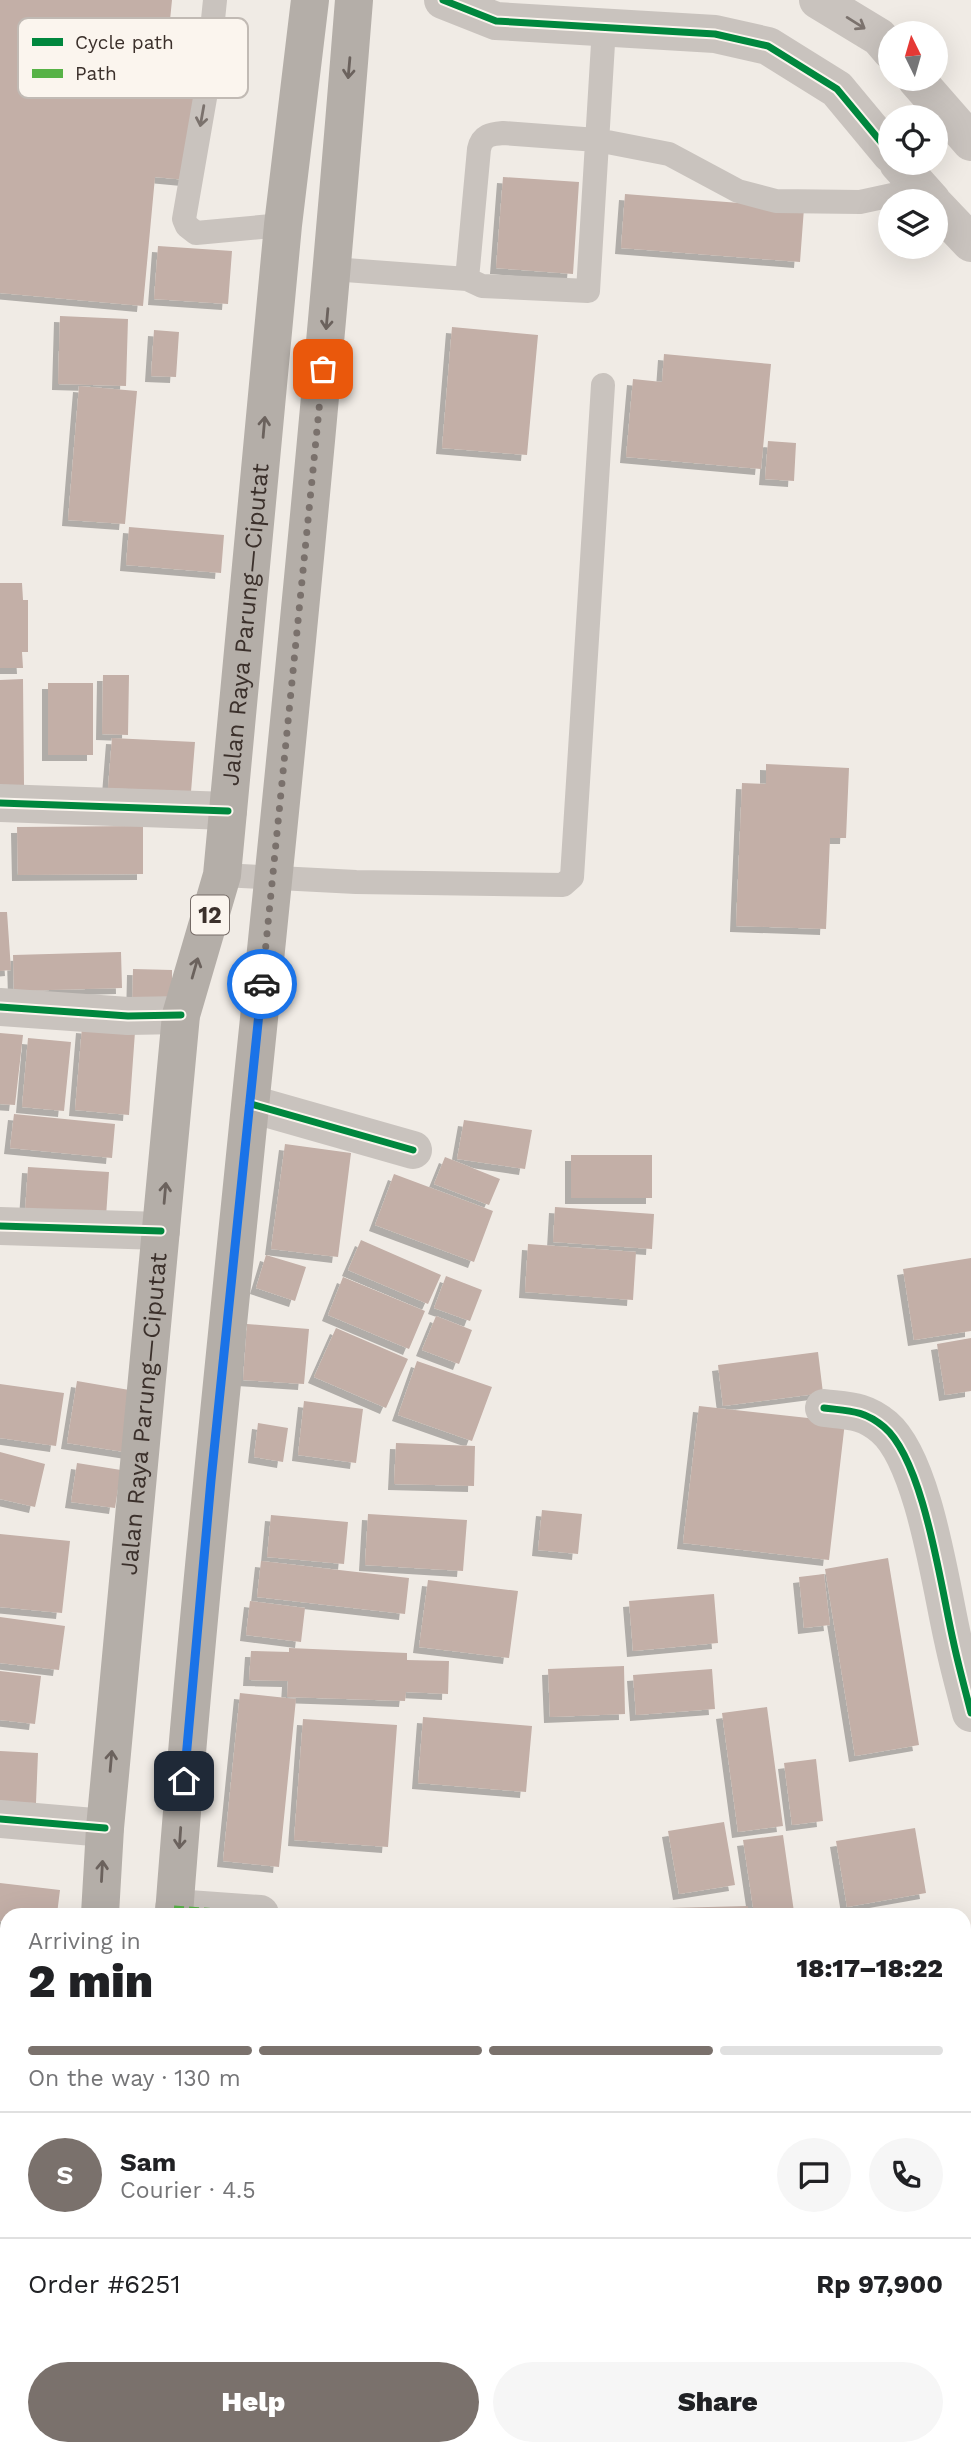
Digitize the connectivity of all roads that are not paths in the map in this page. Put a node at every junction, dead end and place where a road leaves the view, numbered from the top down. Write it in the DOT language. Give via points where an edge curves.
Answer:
graph roads {
  1 [pos="215,0"];
  2 [pos="310,0"];
  3 [pos="354,0"];
  4 [pos="443,0"];
  5 [pos="818,0"];
  6 [pos="213,18"];
  7 [pos="604,27"];
  8 [pos="878,36"];
  9 [pos="926,91"];
  10 [pos="205,98"];
  11 [pos="878,138"];
  12 [pos="597,140"];
  13 [pos="971,142"];
  14 [pos="878,199"];
  15 [pos="948,218"];
  16 [pos="283,225"];
  17 [pos="971,243"];
  18 [pos="332,270"];
  19 [pos="467,279"];
  20 [pos="603,385"];
  21 [pos="0,803"];
  22 [pos="228,811"];
  23 [pos="222,875"];
  24 [pos="273,878"];
  25 [pos="0,1007"];
  26 [pos="181,1014"];
  27 [pos="251,1104"];
  28 [pos="413,1150"];
  29 [pos="0,1226"];
  30 [pos="161,1231"];
  31 [pos="824,1408"];
  32 [pos="971,1713"];
  33 [pos="0,1819"];
  34 [pos="104,1828"];
  35 [pos="100,1908"];
  36 [pos="174,1908"];
  1 -- 6 [label="lane, one-way"];
  2 -- 16 [label="highway, Jalan Raya Parung—Ciputat / 12"];
  3 -- 18 [label="highway, Jalan Raya Parung—Ciputat, one-way"];
  4 -- 7 [label="street" via="495,21"];
  5 -- 8 [label="street, one-way"];
  7 -- 11 [label="street" via="715,34 768,46 837,89"];
  7 -- 12 [label="lane"];
  9 -- 13 [label="street"];
  10 -- 16 [label="lane, one-way" via="184,219 187,226 196,233"];
  12 -- 14 [label="lane" via="668,154 738,191 776,201"];
  12 -- 19 [label="lane" via="503,133 489,134 481,142"];
  12 -- 19 [label="lane" via="588,291 482,286"];
  15 -- 17 [label="street"];
  22 -- 16 [label="highway, Jalan Raya Parung—Ciputat / 12, one-way"];
  18 -- 19 [label="lane"];
  18 -- 24 [label="highway, Jalan Raya Parung—Ciputat, one-way"];
  20 -- 24 [label="lane" via="572,877 563,885"];
  21 -- 22 [label="street"];
  22 -- 23 [label="highway, Jalan Raya Parung—Ciputat / 12"];
  23 -- 24 [label="lane"];
  26 -- 23 [label="highway, Jalan Raya Parung—Ciputat / 12, one-way"];
  24 -- 27 [label="highway, Jalan Raya Parung—Ciputat"];
  25 -- 26 [label="street" via="128,1016"];
  30 -- 26 [label="highway, Jalan Raya Parung—Ciputat / 12, one-way"];
  27 -- 28 [label="street"];
  27 -- 36 [label="highway, Jalan Raya Parung—Ciputat, one-way" via="211,1480"];
  29 -- 30 [label="street"];
  34 -- 30 [label="highway, Jalan Raya Parung—Ciputat / 12, one-way"];
  31 -- 32 [label="street" via="862,1412 886,1429 910,1468 931,1533"];
  33 -- 34 [label="street"];
  35 -- 34 [label="highway, Jalan Raya Parung—Ciputat / 12, one-way"];
}
